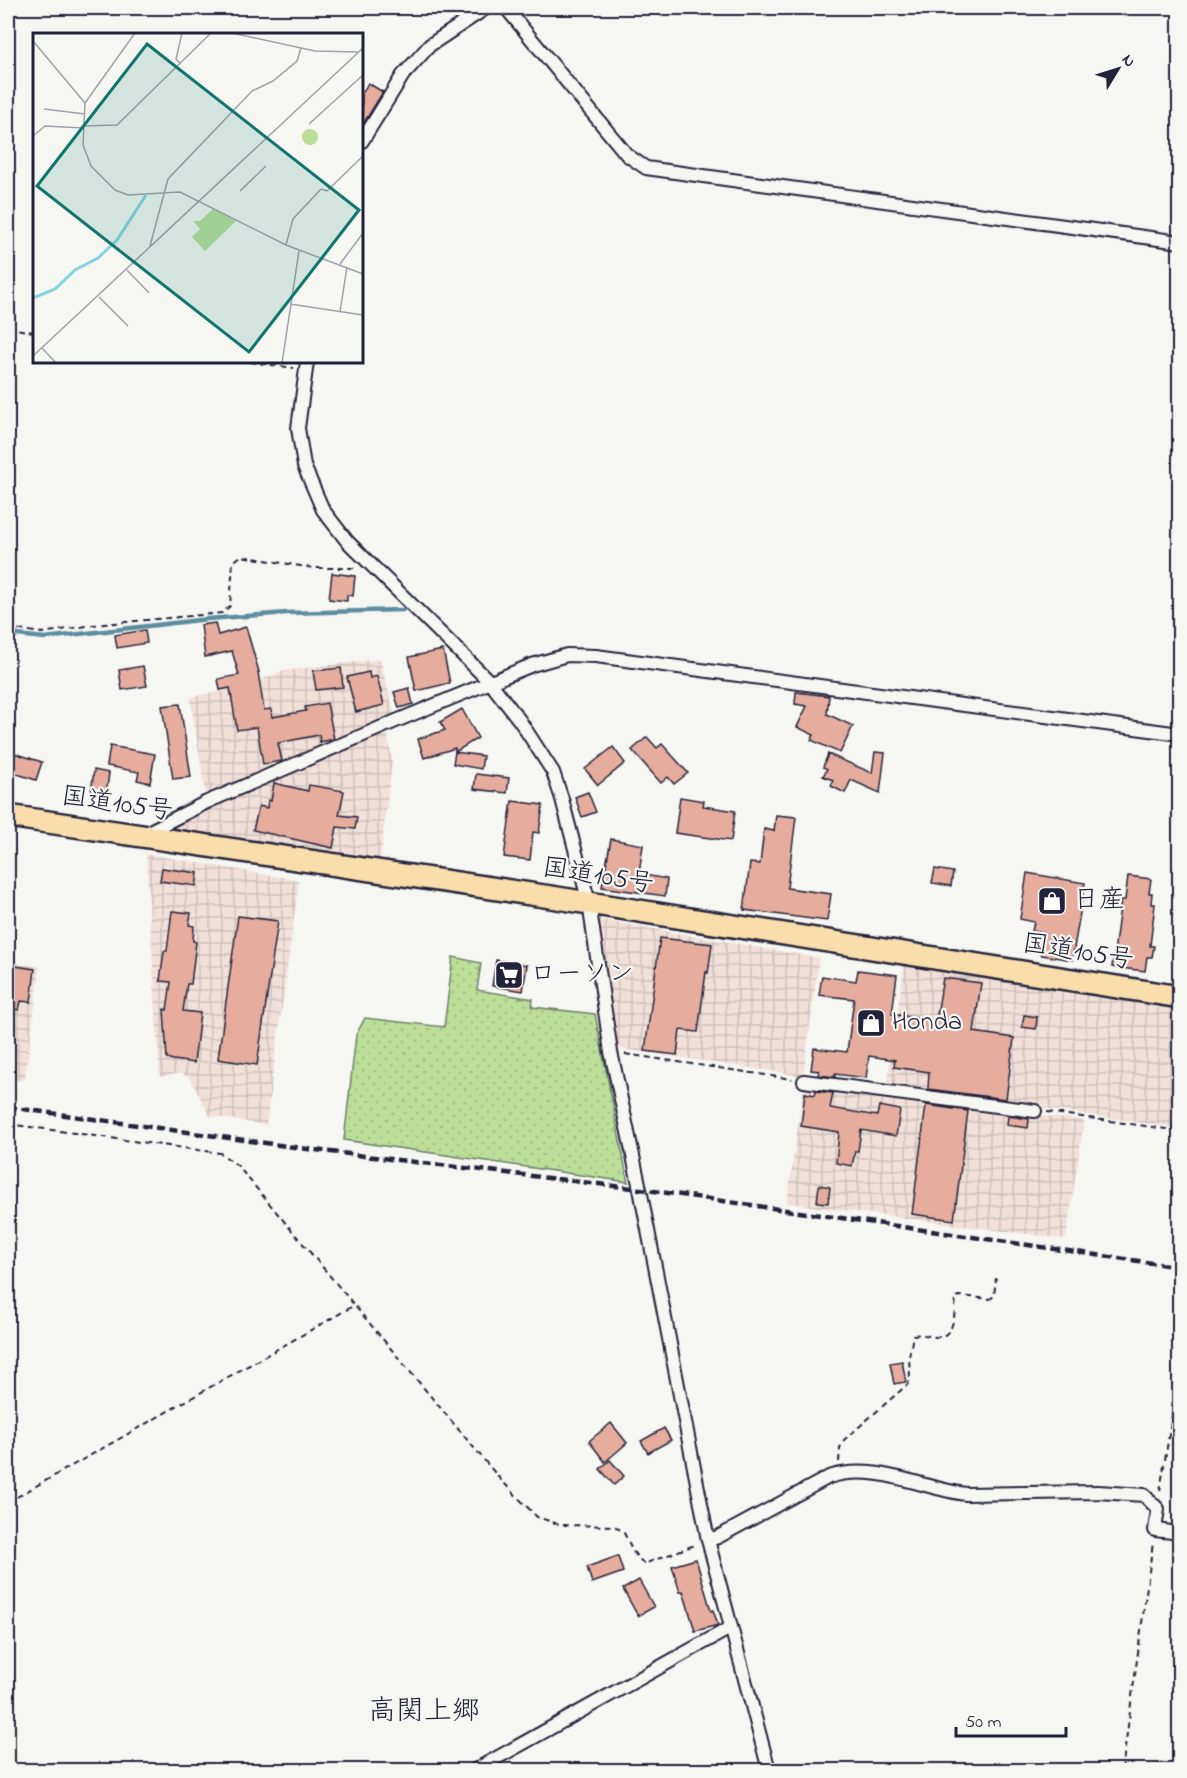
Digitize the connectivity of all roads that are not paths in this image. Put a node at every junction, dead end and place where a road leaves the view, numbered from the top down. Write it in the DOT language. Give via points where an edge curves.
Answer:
graph roads {
  1 [pos="486,8"];
  2 [pos="506,8"];
  3 [pos="363,139"];
  4 [pos="1179,242"];
  5 [pos="306,365"];
  6 [pos="490,682"];
  7 [pos="1179,734"];
  8 [pos="8,816"];
  9 [pos="141,836"];
  10 [pos="589,903"];
  11 [pos="1179,997"];
  12 [pos="804,1081"];
  13 [pos="1035,1111"];
  14 [pos="1179,1533"];
  15 [pos="708,1540"];
  16 [pos="730,1628"];
  17 [pos="475,1770"];
  18 [pos="769,1770"];
  1 -- 3 [label="street" via="430,45 403,75"];
  2 -- 4 [label="street" via="627,155 646,168"];
  5 -- 6 [label="street" via="298,428 304,465 323,510 347,542"];
  6 -- 7 [label="street" via="567,655 597,656"];
  6 -- 9 [label="street" via="207,802"];
  6 -- 10 [label="street" via="553,772"];
  8 -- 9 [label="highway, 国道105号"];
  9 -- 10 [label="highway, 国道105号"];
  10 -- 11 [label="highway, 国道105号"];
  10 -- 15 [label="street" via="611,1052"];
  12 -- 13 [label="street"];
  14 -- 15 [label="street" via="1155,1530 1158,1509 1144,1495 966,1494 869,1472 829,1477"];
  15 -- 16 [label="street"];
  16 -- 17 [label="street"];
  16 -- 18 [label="street"];
}
